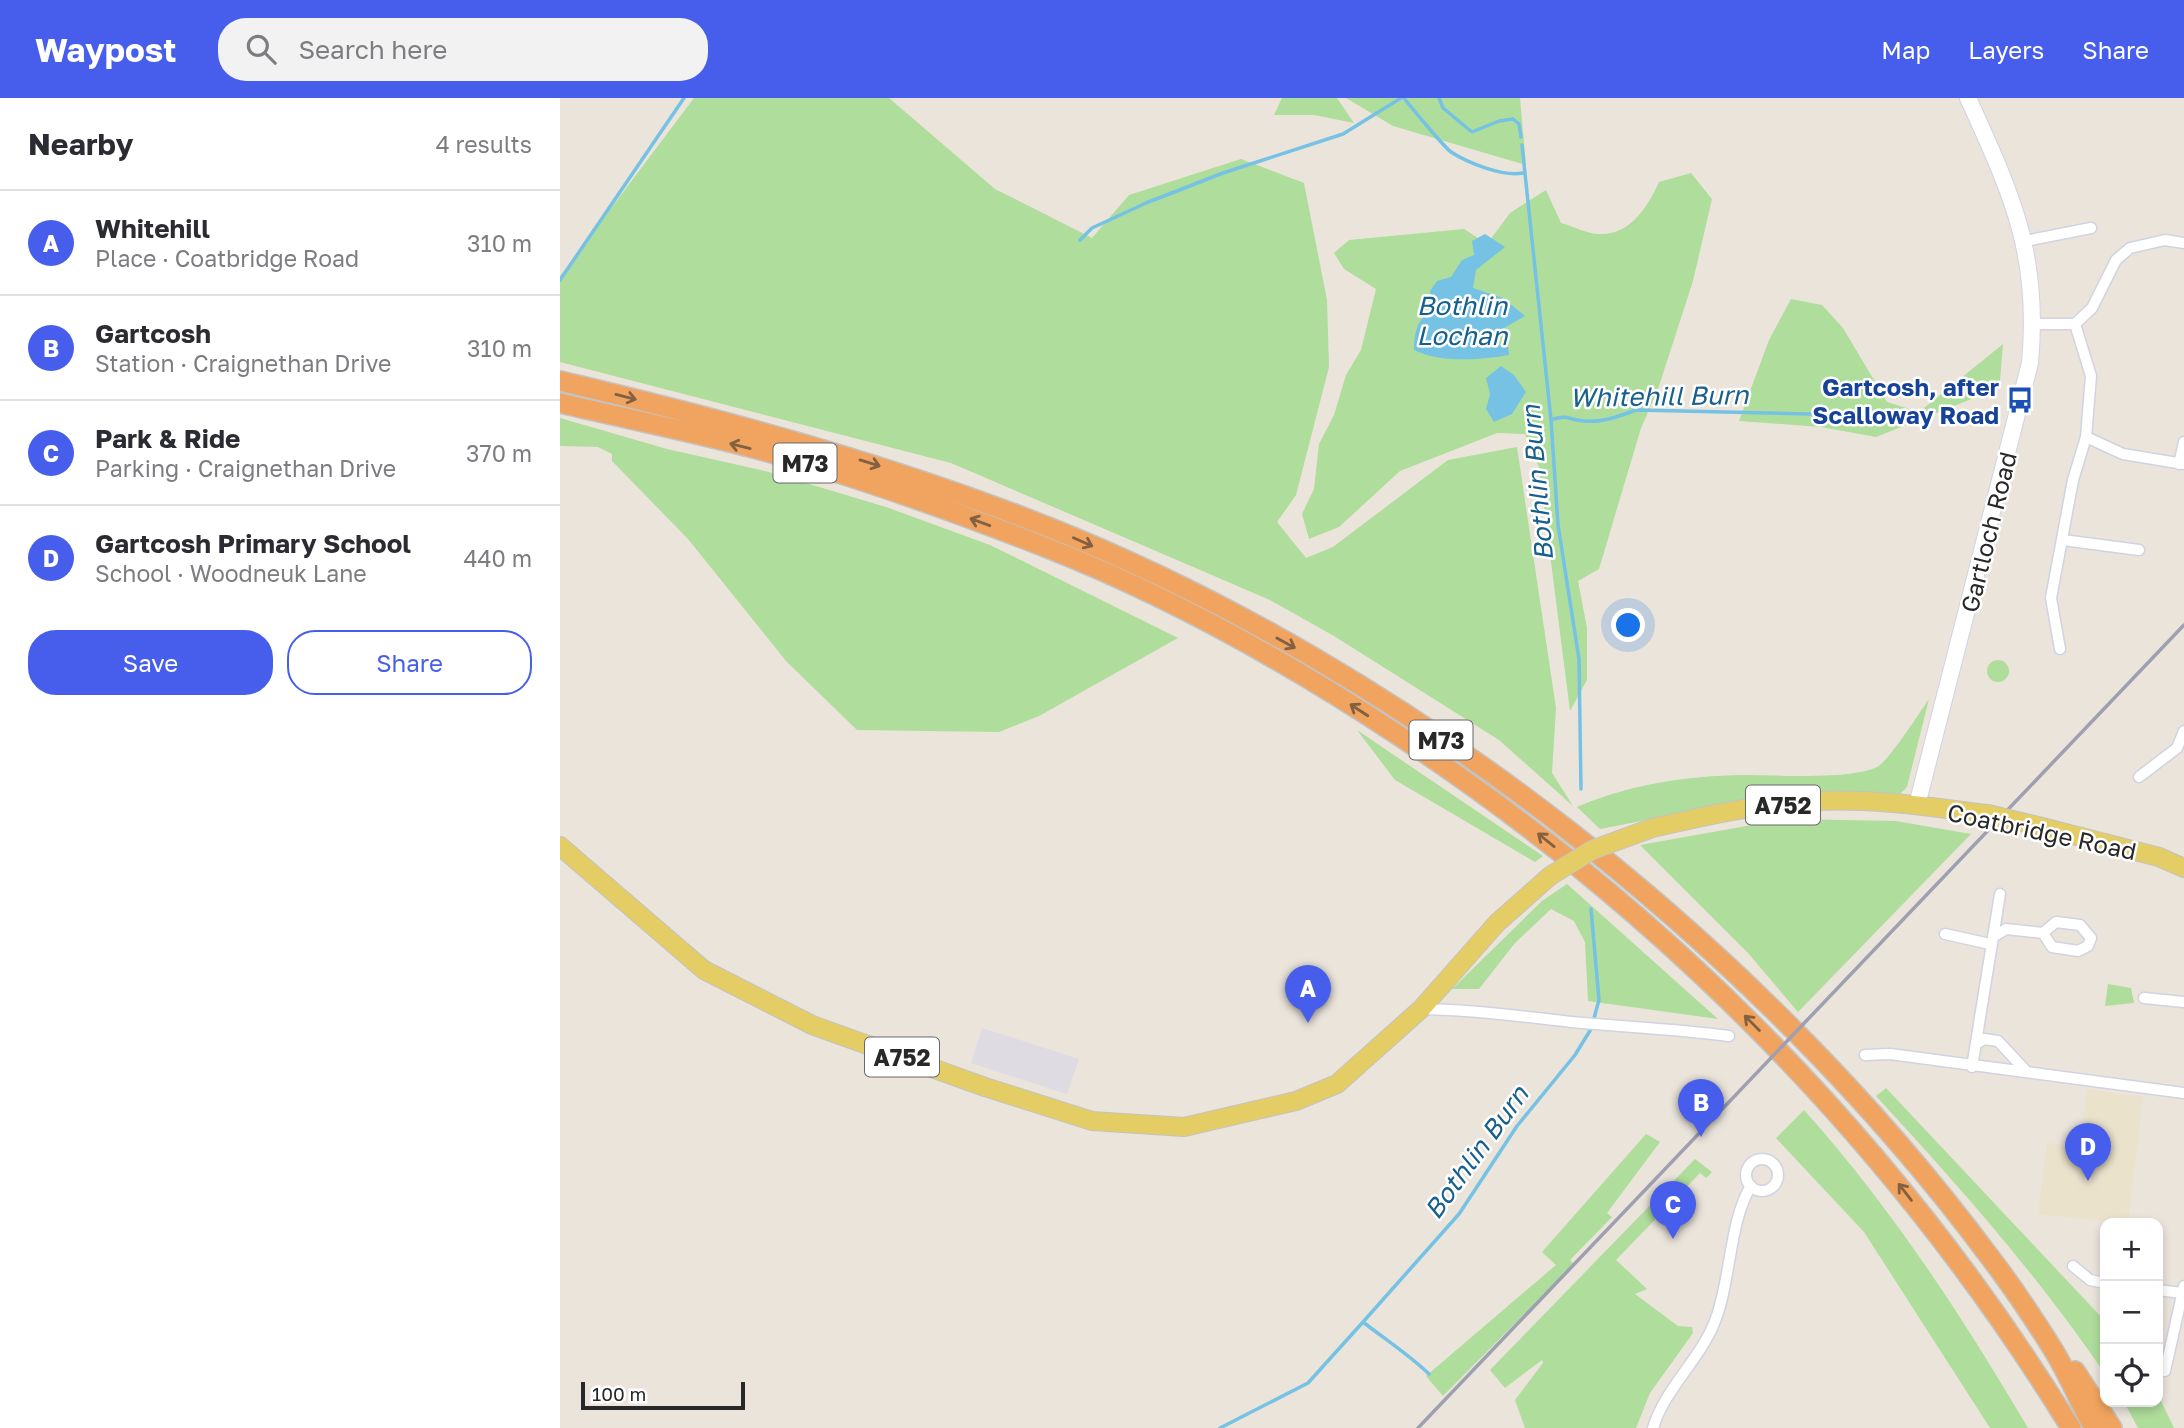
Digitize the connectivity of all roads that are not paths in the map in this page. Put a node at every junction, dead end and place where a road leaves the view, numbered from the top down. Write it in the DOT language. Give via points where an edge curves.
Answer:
graph roads {
  1 [pos="1968,98"];
  2 [pos="2091,228"];
  3 [pos="2025,241"];
  4 [pos="2184,243"];
  5 [pos="2034,324"];
  6 [pos="2075,324"];
  7 [pos="560,381"];
  8 [pos="560,403"];
  9 [pos="2085,438"];
  10 [pos="2184,442"];
  11 [pos="2182,464"];
  12 [pos="2063,540"];
  13 [pos="2139,550"];
  14 [pos="2060,649"];
  15 [pos="2184,731"];
  16 [pos="2139,777"];
  17 [pos="1917,805"];
  18 [pos="560,846"];
  19 [pos="2184,868"];
  20 [pos="2000,894"];
  21 [pos="2043,933"];
  22 [pos="1944,934"];
  23 [pos="1992,940"];
  24 [pos="2144,998"];
  25 [pos="2184,1002"];
  26 [pos="1421,1009"];
  27 [pos="1729,1036"];
  28 [pos="1976,1044"];
  29 [pos="1865,1055"];
  30 [pos="1972,1067"];
  31 [pos="2030,1074"];
  32 [pos="2184,1093"];
  33 [pos="1751,1186"];
  34 [pos="1934,1229"];
  35 [pos="1992,1258"];
  36 [pos="2073,1266"];
  37 [pos="2100,1282"];
  38 [pos="2183,1289"];
  39 [pos="2163,1290"];
  40 [pos="2165,1371"];
  41 [pos="1653,1428"];
  42 [pos="2057,1428"];
  43 [pos="2071,1428"];
  44 [pos="2094,1428"];
  45 [pos="2112,1428"];
  1 -- 3 [label="main road, Gartloch Road" via="2009,187"];
  2 -- 3 [label="street"];
  3 -- 5 [label="main road, Gartloch Road"];
  4 -- 6 [label="street" via="2165,240 2130,248 2116,260 2092,308"];
  5 -- 6 [label="street"];
  5 -- 17 [label="main road, Gartloch Road" via="2030,363"];
  6 -- 9 [label="street" via="2091,376"];
  7 -- 35 [label="highway, M73, one-way" via="792,438 1015,514 1200,598 1363,688 1550,818 1712,954 1815,1049 1909,1154"];
  34 -- 8 [label="highway, M73, one-way" via="1805,1077 1700,970 1537,833 1468,781 1352,705 1202,619 1044,546 786,457"];
  9 -- 11 [label="street" via="2123,454"];
  9 -- 12 [label="street"];
  10 -- 11 [label="street"];
  12 -- 13 [label="street"];
  12 -- 14 [label="street" via="2051,598"];
  15 -- 16 [label="street" via="2159,767"];
  17 -- 19 [label="main road, Coatbridge Road / A752, bridge" via="1988,814 2159,857"];
  17 -- 26 [label="main road, Coatbridge Road / A752, bridge" via="1816,801 1704,816 1652,828 1592,850 1550,876 1497,923"];
  18 -- 26 [label="main road, Coatbridge Road / A752" via="704,970 812,1025 1092,1121 1184,1127 1296,1101 1337,1084"];
  20 -- 23 [label="street"];
  21 -- 23 [label="street" via="2006,929"];
  22 -- 23 [label="street"];
  23 -- 28 [label="street"];
  24 -- 25 [label="street"];
  26 -- 27 [label="street" via="1488,1010"];
  28 -- 30 [label="street"];
  28 -- 31 [label="street" via="1984,1038 1998,1041"];
  29 -- 30 [label="street" via="1890,1054"];
  30 -- 31 [label="street"];
  31 -- 32 [label="street"];
  33 -- 41 [label="street" via="1714,1325 1659,1409"];
  34 -- 42 [label="highway"];
  34 -- 43 [label="highway, M73" via="2011,1334"];
  35 -- 44 [label="highway, M73" via="2055,1354"];
  35 -- 45 [label="highway" via="2022,1293"];
  36 -- 37 [label="street"];
  38 -- 39 [label="street"];
  38 -- 40 [label="street"];
}
